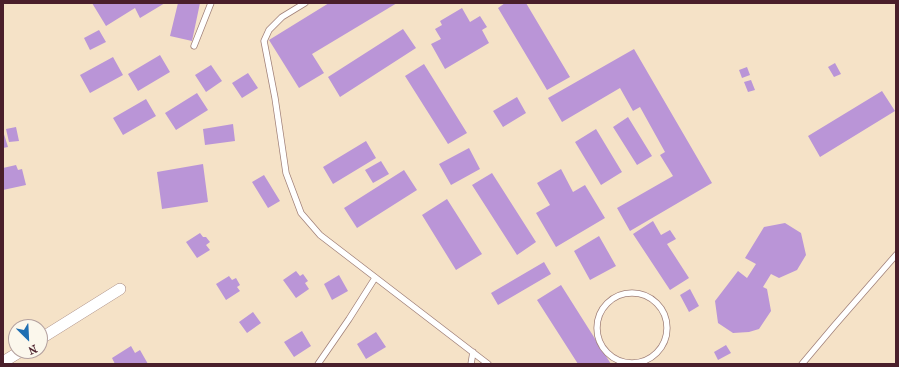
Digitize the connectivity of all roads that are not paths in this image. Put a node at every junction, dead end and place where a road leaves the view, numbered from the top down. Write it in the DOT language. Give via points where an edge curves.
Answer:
graph roads {
  1 [pos="211,3"];
  2 [pos="305,3"];
  3 [pos="194,46"];
  4 [pos="896,254"];
  5 [pos="375,278"];
  6 [pos="120,289"];
  7 [pos="48,334"];
  8 [pos="473,352"];
  9 [pos="649,361"];
  10 [pos="318,364"];
  11 [pos="471,364"];
  12 [pos="488,364"];
  13 [pos="626,364"];
  14 [pos="802,364"];
  1 -- 3 [label="lane"];
  2 -- 5 [label="lane" via="282,17 269,30 264,41 286,173 302,213 320,235"];
  4 -- 14 [label="lane"];
  5 -- 8 [label="lane"];
  5 -- 10 [label="lane"];
  6 -- 7 [label="street"];
  8 -- 11 [label="lane"];
  8 -- 12 [label="lane"];
  9 -- 13 [label="lane"];
  9 -- 13 [label="lane" via="665,339 666,322 653,300 629,293 613,298 607,303 598,318 597,326 599,339 605,350"];
}
